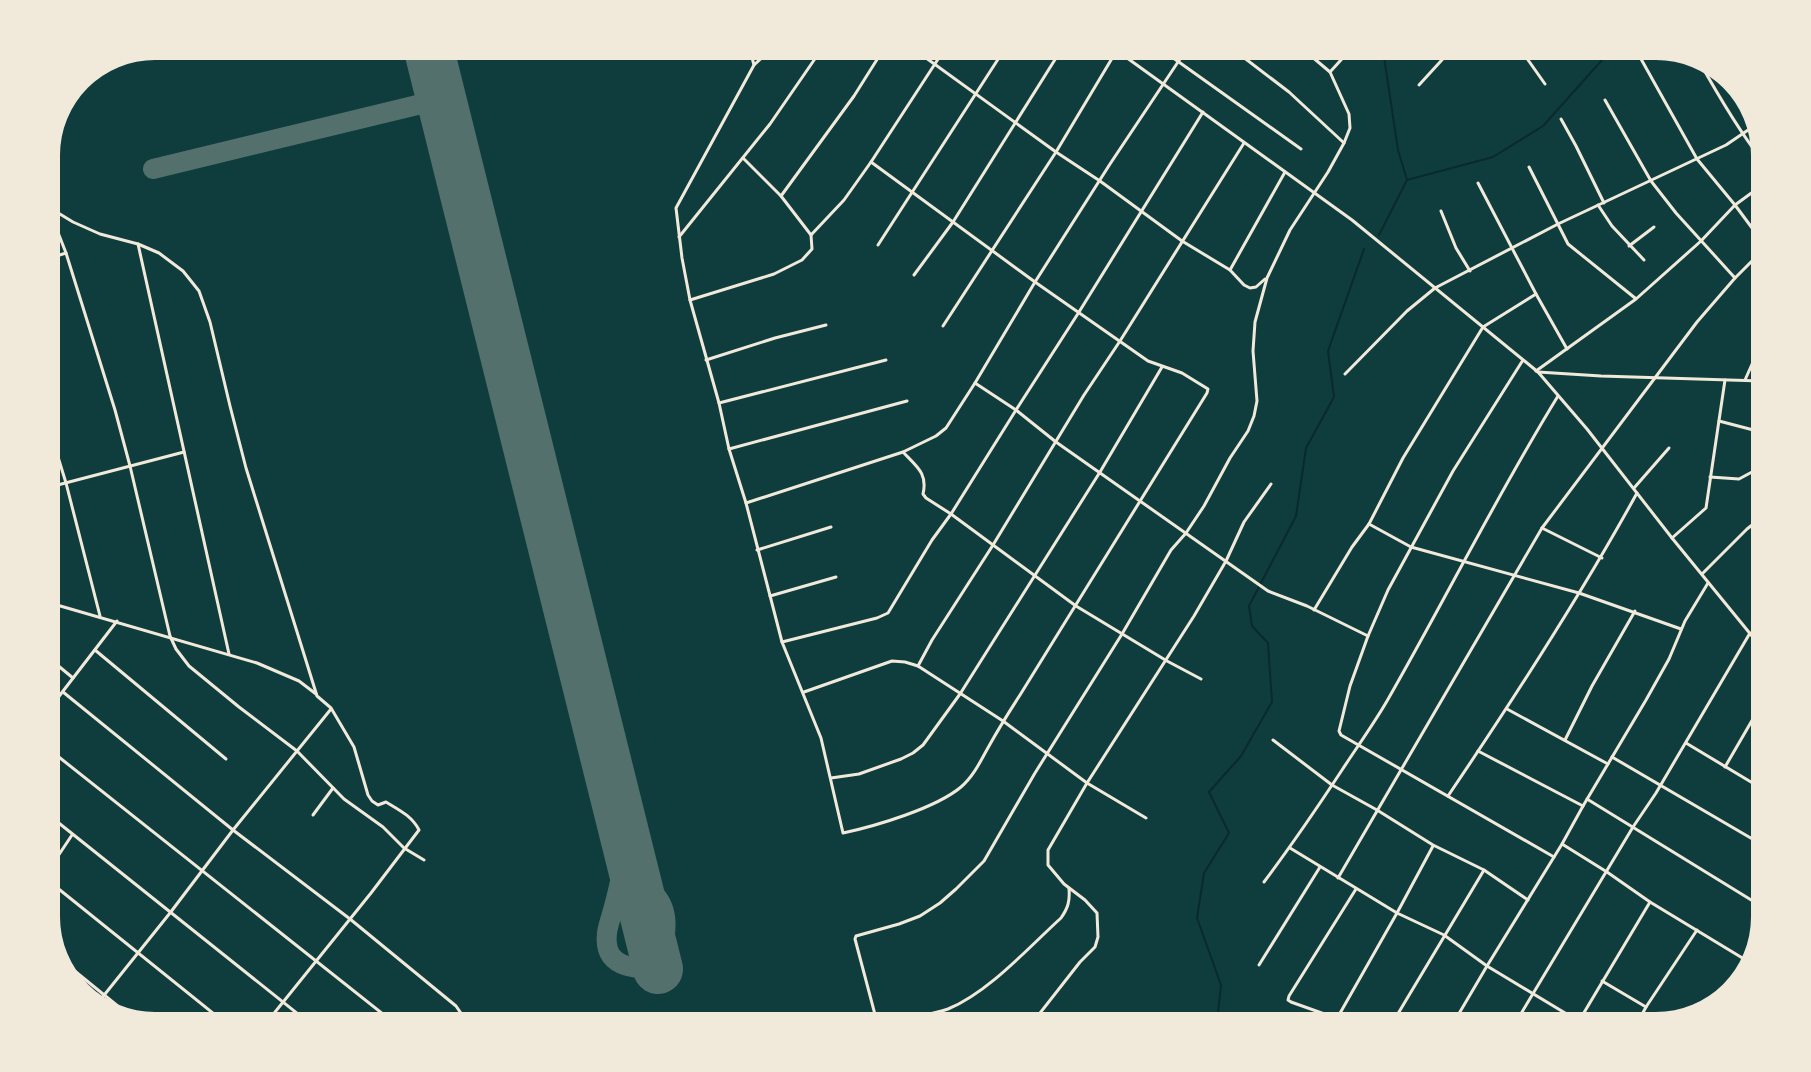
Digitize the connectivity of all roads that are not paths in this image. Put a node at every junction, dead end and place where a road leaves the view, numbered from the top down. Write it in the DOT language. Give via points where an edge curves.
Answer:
graph roads {
  1 [pos="753,60"];
  2 [pos="760,60"];
  3 [pos="814,60"];
  4 [pos="877,60"];
  5 [pos="929,60"];
  6 [pos="937,60"];
  7 [pos="997,60"];
  8 [pos="1055,60"];
  9 [pos="1110,60"];
  10 [pos="1130,60"];
  11 [pos="1247,60"];
  12 [pos="1316,60"];
  13 [pos="1341,60"];
  14 [pos="1442,60"];
  15 [pos="1528,60"];
  16 [pos="1642,60"];
  17 [pos="1178,61"];
  18 [pos="934,64"];
  19 [pos="754,65"];
  20 [pos="1330,72"];
  21 [pos="1708,76"];
  22 [pos="1162,83"];
  23 [pos="1545,84"];
  24 [pos="1419,85"];
  25 [pos="974,93"];
  26 [pos="1605,100"];
  27 [pos="1203,112"];
  28 [pos="1561,119"];
  29 [pos="1015,122"];
  30 [pos="1747,130"];
  31 [pos="1742,134"];
  32 [pos="1244,143"];
  33 [pos="1344,143"];
  34 [pos="1750,145"];
  35 [pos="1300,149"];
  36 [pos="1056,152"];
  37 [pos="743,158"];
  38 [pos="1697,159"];
  39 [pos="871,162"];
  40 [pos="1529,167"];
  41 [pos="1285,172"];
  42 [pos="1100,181"];
  43 [pos="1651,181"];
  44 [pos="1478,183"];
  45 [pos="911,192"];
  46 [pos="1314,193"];
  47 [pos="1751,193"];
  48 [pos="781,196"];
  49 [pos="1604,203"];
  50 [pos="1598,205"];
  51 [pos="1735,205"];
  52 [pos="1441,211"];
  53 [pos="1141,212"];
  54 [pos="60,215"];
  55 [pos="953,222"];
  56 [pos="1558,224"];
  57 [pos="1654,227"];
  58 [pos="1751,227"];
  59 [pos="811,235"];
  60 [pos="60,237"];
  61 [pos="679,237"];
  62 [pos="1182,241"];
  63 [pos="1701,241"];
  64 [pos="138,244"];
  65 [pos="878,245"];
  66 [pos="1629,246"];
  67 [pos="1512,249"];
  68 [pos="993,251"];
  69 [pos="66,253"];
  70 [pos="60,255"];
  71 [pos="1644,260"];
  72 [pos="1751,262"];
  73 [pos="1230,270"];
  74 [pos="1470,271"];
  75 [pos="914,275"];
  76 [pos="1267,278"];
  77 [pos="1735,278"];
  78 [pos="1035,282"];
  79 [pos="1435,288"];
  80 [pos="1536,294"];
  81 [pos="1636,298"];
  82 [pos="690,300"];
  83 [pos="1079,312"];
  84 [pos="826,325"];
  85 [pos="943,326"];
  86 [pos="1483,327"];
  87 [pos="1120,341"];
  88 [pos="1568,349"];
  89 [pos="706,360"];
  90 [pos="886,360"];
  91 [pos="1522,360"];
  92 [pos="1751,366"];
  93 [pos="1162,367"];
  94 [pos="1537,372"];
  95 [pos="1345,374"];
  96 [pos="1654,377"];
  97 [pos="1725,380"];
  98 [pos="1745,380"];
  99 [pos="1751,380"];
  100 [pos="975,383"];
  101 [pos="1558,396"];
  102 [pos="907,401"];
  103 [pos="719,403"];
  104 [pos="1016,410"];
  105 [pos="1719,421"];
  106 [pos="1751,429"];
  107 [pos="1056,442"];
  108 [pos="1601,447"];
  109 [pos="1669,448"];
  110 [pos="729,449"];
  111 [pos="185,452"];
  112 [pos="903,452"];
  113 [pos="60,463"];
  114 [pos="130,466"];
  115 [pos="1100,472"];
  116 [pos="1751,473"];
  117 [pos="1710,477"];
  118 [pos="66,483"];
  119 [pos="60,484"];
  120 [pos="1271,484"];
  121 [pos="1634,488"];
  122 [pos="1637,492"];
  123 [pos="1140,501"];
  124 [pos="746,503"];
  125 [pos="951,514"];
  126 [pos="1369,524"];
  127 [pos="1751,526"];
  128 [pos="831,527"];
  129 [pos="1542,528"];
  130 [pos="1186,533"];
  131 [pos="1672,538"];
  132 [pos="993,545"];
  133 [pos="1412,547"];
  134 [pos="757,550"];
  135 [pos="1602,558"];
  136 [pos="1226,561"];
  137 [pos="1465,561"];
  138 [pos="1702,574"];
  139 [pos="1033,575"];
  140 [pos="1515,575"];
  141 [pos="836,578"];
  142 [pos="1708,582"];
  143 [pos="1579,593"];
  144 [pos="770,596"];
  145 [pos="60,606"];
  146 [pos="1076,606"];
  147 [pos="1314,610"];
  148 [pos="1635,611"];
  149 [pos="100,616"];
  150 [pos="117,621"];
  151 [pos="1682,629"];
  152 [pos="1750,633"];
  153 [pos="1122,634"];
  154 [pos="170,636"];
  155 [pos="1368,636"];
  156 [pos="782,642"];
  157 [pos="95,650"];
  158 [pos="229,654"];
  159 [pos="1167,661"];
  160 [pos="918,666"];
  161 [pos="60,667"];
  162 [pos="73,678"];
  163 [pos="1201,679"];
  164 [pos="63,692"];
  165 [pos="804,692"];
  166 [pos="960,694"];
  167 [pos="60,696"];
  168 [pos="317,696"];
  169 [pos="332,708"];
  170 [pos="1506,709"];
  171 [pos="1003,722"];
  172 [pos="1751,722"];
  173 [pos="1273,740"];
  174 [pos="1565,740"];
  175 [pos="1686,743"];
  176 [pos="1359,745"];
  177 [pos="297,751"];
  178 [pos="1478,751"];
  179 [pos="1047,753"];
  180 [pos="1612,757"];
  181 [pos="60,758"];
  182 [pos="226,759"];
  183 [pos="1608,764"];
  184 [pos="1725,767"];
  185 [pos="1402,769"];
  186 [pos="831,778"];
  187 [pos="1751,782"];
  188 [pos="1087,783"];
  189 [pos="1332,785"];
  190 [pos="1660,786"];
  191 [pos="333,788"];
  192 [pos="1448,796"];
  193 [pos="1587,798"];
  194 [pos="1583,806"];
  195 [pos="1377,810"];
  196 [pos="313,815"];
  197 [pos="1146,818"];
  198 [pos="60,824"];
  199 [pos="1634,827"];
  200 [pos="233,830"];
  201 [pos="72,834"];
  202 [pos="1751,838"];
  203 [pos="1562,844"];
  204 [pos="1433,845"];
  205 [pos="404,848"];
  206 [pos="1290,848"];
  207 [pos="60,853"];
  208 [pos="1554,857"];
  209 [pos="424,860"];
  210 [pos="1320,867"];
  211 [pos="1484,870"];
  212 [pos="201,871"];
  213 [pos="1607,872"];
  214 [pos="1338,878"];
  215 [pos="1264,882"];
  216 [pos="1069,889"];
  217 [pos="1356,889"];
  218 [pos="60,890"];
  219 [pos="1528,900"];
  220 [pos="1751,900"];
  221 [pos="1650,902"];
  222 [pos="170,913"];
  223 [pos="1397,913"];
  224 [pos="350,919"];
  225 [pos="1697,930"];
  226 [pos="1444,935"];
  227 [pos="137,953"];
  228 [pos="1742,957"];
  229 [pos="317,961"];
  230 [pos="1259,965"];
  231 [pos="1487,966"];
  232 [pos="83,978"];
  233 [pos="1602,981"];
  234 [pos="1533,994"];
  235 [pos="104,996"];
  236 [pos="107,999"];
  237 [pos="284,1003"];
  238 [pos="1646,1006"];
  239 [pos="210,1012"];
  240 [pos="276,1012"];
  241 [pos="295,1012"];
  242 [pos="380,1012"];
  243 [pos="460,1012"];
  244 [pos="874,1012"];
  245 [pos="938,1012"];
  246 [pos="1041,1012"];
  247 [pos="1315,1012"];
  248 [pos="1341,1012"];
  249 [pos="1399,1012"];
  250 [pos="1460,1012"];
  251 [pos="1522,1012"];
  252 [pos="1563,1012"];
  253 [pos="1585,1012"];
  254 [pos="1643,1012"];
  1 -- 19 [label="street"];
  2 -- 19 [label="street"];
  3 -- 37 [label="street"];
  4 -- 48 [label="street"];
  5 -- 18 [label="street"];
  6 -- 18 [label="street"];
  7 -- 25 [label="street"];
  8 -- 29 [label="street"];
  9 -- 36 [label="street"];
  10 -- 22 [label="street"];
  11 -- 33 [label="street"];
  12 -- 20 [label="street"];
  13 -- 20 [label="street"];
  14 -- 24 [label="street"];
  15 -- 23 [label="street"];
  16 -- 38 [label="street"];
  17 -- 22 [label="street"];
  17 -- 35 [label="street"];
  18 -- 25 [label="street"];
  18 -- 39 [label="street"];
  19 -- 61 [label="street" via="675,208"];
  20 -- 33 [label="street" via="1351,120"];
  21 -- 31 [label="street"];
  22 -- 27 [label="street"];
  22 -- 42 [label="street"];
  25 -- 29 [label="street"];
  25 -- 45 [label="street"];
  26 -- 43 [label="street"];
  27 -- 32 [label="street"];
  27 -- 53 [label="street"];
  28 -- 49 [label="street"];
  29 -- 36 [label="street"];
  29 -- 55 [label="street"];
  30 -- 31 [label="street"];
  31 -- 34 [label="street"];
  31 -- 38 [label="street"];
  32 -- 41 [label="street"];
  32 -- 62 [label="street"];
  33 -- 46 [label="street"];
  36 -- 42 [label="street"];
  36 -- 68 [label="street"];
  37 -- 48 [label="street"];
  37 -- 61 [label="street"];
  38 -- 43 [label="street"];
  38 -- 51 [label="street"];
  39 -- 45 [label="street"];
  39 -- 59 [label="street" via="844,200"];
  40 -- 56 [label="street"];
  41 -- 46 [label="street"];
  41 -- 73 [label="street"];
  42 -- 53 [label="street"];
  42 -- 78 [label="street"];
  43 -- 49 [label="street"];
  43 -- 63 [label="street"];
  44 -- 67 [label="street"];
  45 -- 55 [label="street"];
  45 -- 65 [label="street"];
  46 -- 76 [label="street" via="1290,230"];
  46 -- 79 [label="street"];
  47 -- 51 [label="street"];
  48 -- 59 [label="street"];
  49 -- 50 [label="street"];
  50 -- 56 [label="street"];
  50 -- 66 [label="street"];
  51 -- 58 [label="street"];
  51 -- 63 [label="street"];
  52 -- 74 [label="street"];
  53 -- 62 [label="street"];
  53 -- 83 [label="street"];
  54 -- 64 [label="street" via="100,234"];
  55 -- 68 [label="street"];
  55 -- 75 [label="street"];
  56 -- 67 [label="street"];
  56 -- 81 [label="street" via="1568,244"];
  57 -- 66 [label="street"];
  59 -- 82 [label="street" via="812,249 802,260 774,274"];
  60 -- 69 [label="street"];
  61 -- 82 [label="street"];
  62 -- 73 [label="street"];
  62 -- 87 [label="street"];
  63 -- 77 [label="street"];
  63 -- 81 [label="street"];
  64 -- 111 [label="street"];
  64 -- 168 [label="street" via="175,264 203,299 246,468"];
  66 -- 71 [label="street"];
  67 -- 74 [label="street"];
  67 -- 80 [label="street"];
  68 -- 78 [label="street"];
  68 -- 85 [label="street"];
  69 -- 70 [label="street"];
  69 -- 114 [label="street"];
  72 -- 77 [label="street"];
  73 -- 76 [label="street" via="1250,288"];
  74 -- 79 [label="street"];
  76 -- 130 [label="street" via="1255,322 1254,416"];
  77 -- 96 [label="street"];
  78 -- 83 [label="street"];
  78 -- 100 [label="street"];
  79 -- 86 [label="street"];
  79 -- 95 [label="street"];
  80 -- 86 [label="street"];
  80 -- 88 [label="street"];
  81 -- 88 [label="street"];
  82 -- 89 [label="street"];
  83 -- 87 [label="street"];
  83 -- 104 [label="street"];
  84 -- 89 [label="street"];
  86 -- 91 [label="street"];
  86 -- 126 [label="street" via="1403,458"];
  87 -- 93 [label="street"];
  87 -- 107 [label="street"];
  88 -- 94 [label="street"];
  89 -- 103 [label="street"];
  90 -- 103 [label="street"];
  91 -- 94 [label="street"];
  91 -- 133 [label="street" via="1453,471"];
  92 -- 98 [label="street"];
  93 -- 115 [label="street"];
  93 -- 123 [label="street" via="1182,373 1208,389"];
  94 -- 96 [label="street"];
  94 -- 101 [label="street"];
  96 -- 97 [label="street"];
  96 -- 108 [label="street"];
  97 -- 98 [label="street"];
  97 -- 105 [label="street"];
  98 -- 99 [label="street"];
  100 -- 104 [label="street"];
  100 -- 112 [label="street" via="946,428"];
  101 -- 108 [label="street"];
  101 -- 137 [label="street"];
  102 -- 110 [label="street"];
  103 -- 110 [label="street"];
  104 -- 107 [label="street"];
  104 -- 125 [label="street"];
  105 -- 106 [label="street"];
  105 -- 117 [label="street"];
  107 -- 115 [label="street"];
  107 -- 132 [label="street"];
  108 -- 121 [label="street"];
  108 -- 129 [label="street"];
  109 -- 121 [label="street"];
  110 -- 124 [label="street"];
  111 -- 114 [label="street"];
  111 -- 158 [label="street"];
  112 -- 124 [label="street"];
  112 -- 125 [label="street" via="921,472 926,498"];
  113 -- 118 [label="street"];
  114 -- 118 [label="street"];
  114 -- 154 [label="street"];
  115 -- 123 [label="street"];
  115 -- 139 [label="street"];
  116 -- 117 [label="street" via="1739,479"];
  117 -- 131 [label="street" via="1706,508"];
  118 -- 119 [label="street"];
  118 -- 149 [label="street"];
  120 -- 136 [label="street" via="1244,522"];
  121 -- 122 [label="street"];
  122 -- 131 [label="street"];
  122 -- 135 [label="street"];
  123 -- 130 [label="street"];
  123 -- 146 [label="street"];
  124 -- 134 [label="street"];
  125 -- 132 [label="street"];
  125 -- 156 [label="street" via="888,614"];
  126 -- 133 [label="street"];
  126 -- 147 [label="street"];
  127 -- 138 [label="street"];
  128 -- 134 [label="street"];
  129 -- 135 [label="street"];
  129 -- 140 [label="street"];
  130 -- 136 [label="street"];
  130 -- 153 [label="street" via="1171,550"];
  131 -- 138 [label="street"];
  132 -- 139 [label="street"];
  132 -- 160 [label="street"];
  133 -- 137 [label="street"];
  133 -- 155 [label="street"];
  134 -- 144 [label="street"];
  135 -- 143 [label="street"];
  136 -- 147 [label="street" via="1268,591"];
  136 -- 159 [label="street"];
  137 -- 140 [label="street"];
  137 -- 176 [label="street"];
  138 -- 142 [label="street"];
  139 -- 146 [label="street"];
  139 -- 166 [label="street"];
  140 -- 143 [label="street"];
  140 -- 185 [label="street"];
  141 -- 144 [label="street"];
  142 -- 151 [label="street"];
  142 -- 152 [label="street"];
  143 -- 148 [label="street"];
  143 -- 170 [label="street"];
  144 -- 156 [label="street"];
  145 -- 149 [label="street"];
  146 -- 153 [label="street"];
  146 -- 171 [label="street"];
  147 -- 155 [label="street"];
  148 -- 151 [label="street"];
  148 -- 174 [label="street"];
  149 -- 150 [label="street"];
  150 -- 154 [label="street"];
  150 -- 157 [label="street"];
  151 -- 180 [label="street"];
  152 -- 175 [label="street"];
  153 -- 159 [label="street"];
  153 -- 179 [label="street"];
  154 -- 158 [label="street"];
  154 -- 177 [label="street" via="189,666"];
  155 -- 176 [label="street" via="1339,726 1341,735"];
  156 -- 165 [label="street"];
  157 -- 162 [label="street"];
  157 -- 182 [label="street"];
  158 -- 168 [label="street" via="282,672"];
  159 -- 163 [label="street"];
  159 -- 188 [label="street"];
  160 -- 165 [label="street" via="892,661"];
  160 -- 166 [label="street"];
  161 -- 162 [label="street"];
  162 -- 164 [label="street"];
  164 -- 167 [label="street"];
  164 -- 200 [label="street"];
  165 -- 186 [label="street"];
  166 -- 171 [label="street"];
  166 -- 186 [label="street" via="913,753 859,774"];
  168 -- 169 [label="street"];
  169 -- 177 [label="street"];
  169 -- 205 [label="street" via="354,747 372,801 378,805 386,802 415,821 419,830"];
  170 -- 174 [label="street"];
  170 -- 178 [label="street"];
  171 -- 179 [label="street"];
  171 -- 186 [label="street" via="970,778 954,792 875,825 843,833"];
  172 -- 184 [label="street"];
  173 -- 189 [label="street"];
  174 -- 183 [label="street"];
  175 -- 184 [label="street"];
  175 -- 190 [label="street"];
  176 -- 185 [label="street"];
  176 -- 189 [label="street"];
  177 -- 191 [label="street"];
  177 -- 200 [label="street"];
  178 -- 192 [label="street"];
  178 -- 194 [label="street"];
  179 -- 188 [label="street"];
  179 -- 244 [label="street" via="984,861 970,876 920,916 856,936"];
  180 -- 183 [label="street"];
  180 -- 190 [label="street"];
  181 -- 212 [label="street"];
  183 -- 193 [label="street"];
  184 -- 187 [label="street"];
  185 -- 192 [label="street"];
  185 -- 195 [label="street"];
  188 -- 197 [label="street"];
  188 -- 216 [label="street" via="1047,850 1048,865"];
  189 -- 195 [label="street"];
  189 -- 206 [label="street"];
  190 -- 199 [label="street"];
  190 -- 202 [label="street"];
  191 -- 196 [label="street"];
  191 -- 205 [label="street"];
  192 -- 208 [label="street"];
  193 -- 194 [label="street"];
  193 -- 199 [label="street"];
  194 -- 203 [label="street"];
  195 -- 204 [label="street"];
  195 -- 214 [label="street"];
  198 -- 201 [label="street"];
  199 -- 213 [label="street"];
  199 -- 220 [label="street"];
  200 -- 212 [label="street"];
  200 -- 224 [label="street"];
  201 -- 207 [label="street"];
  201 -- 222 [label="street"];
  203 -- 208 [label="street"];
  203 -- 213 [label="street"];
  204 -- 211 [label="street"];
  204 -- 223 [label="street"];
  205 -- 209 [label="street"];
  205 -- 224 [label="street"];
  206 -- 210 [label="street"];
  206 -- 215 [label="street"];
  208 -- 219 [label="street"];
  210 -- 214 [label="street"];
  210 -- 230 [label="street"];
  211 -- 219 [label="street"];
  211 -- 226 [label="street"];
  212 -- 222 [label="street"];
  212 -- 229 [label="street"];
  213 -- 221 [label="street"];
  213 -- 234 [label="street"];
  214 -- 217 [label="street"];
  216 -- 245 [label="street" via="1070,900 1061,918 979,990"];
  216 -- 246 [label="street" via="1097,913 1098,937 1095,947"];
  217 -- 223 [label="street"];
  217 -- 247 [label="street" via="1289,996 1291,1002"];
  218 -- 227 [label="street"];
  219 -- 231 [label="street"];
  221 -- 225 [label="street"];
  221 -- 233 [label="street"];
  222 -- 227 [label="street"];
  222 -- 237 [label="street"];
  223 -- 226 [label="street"];
  223 -- 248 [label="street"];
  224 -- 229 [label="street"];
  224 -- 243 [label="street"];
  225 -- 228 [label="street"];
  225 -- 238 [label="street"];
  226 -- 231 [label="street"];
  226 -- 249 [label="street"];
  227 -- 235 [label="street"];
  227 -- 239 [label="street"];
  229 -- 237 [label="street"];
  229 -- 242 [label="street"];
  231 -- 234 [label="street"];
  231 -- 250 [label="street"];
  232 -- 235 [label="street"];
  233 -- 238 [label="street"];
  233 -- 253 [label="street"];
  234 -- 251 [label="street"];
  234 -- 252 [label="street"];
  235 -- 236 [label="street"];
  237 -- 240 [label="street"];
  237 -- 241 [label="street"];
  238 -- 254 [label="street"];
}
